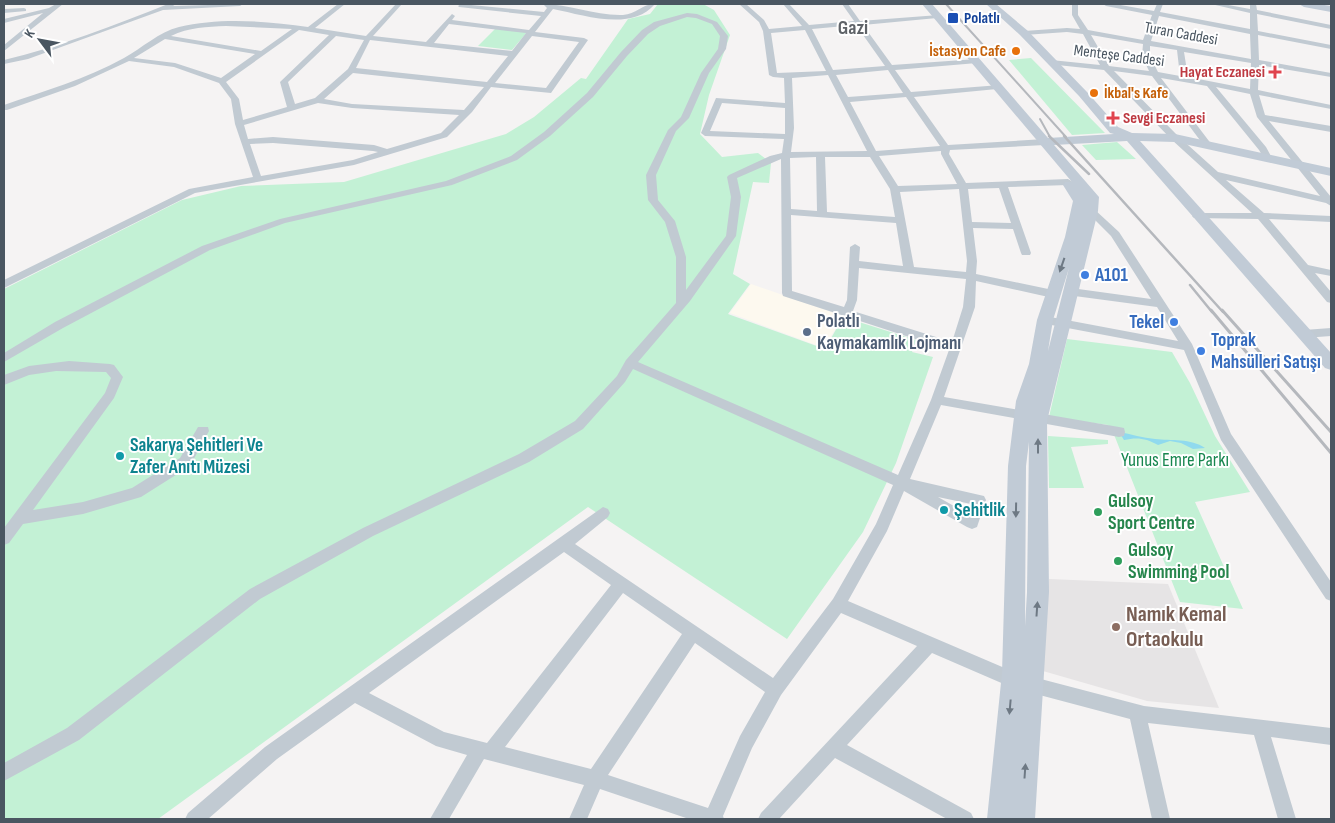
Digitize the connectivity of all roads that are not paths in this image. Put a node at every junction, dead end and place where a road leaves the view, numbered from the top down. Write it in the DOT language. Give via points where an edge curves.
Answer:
graph roads {
  1 [pos="60,4"];
  2 [pos="174,4"];
  3 [pos="240,4"];
  4 [pos="246,4"];
  5 [pos="342,4"];
  6 [pos="399,4"];
  7 [pos="652,4"];
  8 [pos="742,4"];
  9 [pos="786,4"];
  10 [pos="845,4"];
  11 [pos="927,4"];
  12 [pos="1075,4"];
  13 [pos="1106,4"];
  14 [pos="1160,4"];
  15 [pos="1214,4"];
  16 [pos="1304,4"];
  17 [pos="462,5"];
  18 [pos="994,7"];
  19 [pos="548,8"];
  20 [pos="1253,8"];
  21 [pos="52,9"];
  22 [pos="164,9"];
  23 [pos="1010,9"];
  24 [pos="1331,9"];
  25 [pos="4,12"];
  26 [pos="1156,13"];
  27 [pos="937,16"];
  28 [pos="4,21"];
  29 [pos="448,22"];
  30 [pos="859,22"];
  31 [pos="220,24"];
  32 [pos="1331,27"];
  33 [pos="298,28"];
  34 [pos="807,28"];
  35 [pos="310,30"];
  36 [pos="768,31"];
  37 [pos="1084,32"];
  38 [pos="1253,32"];
  39 [pos="335,33"];
  40 [pos="532,33"];
  41 [pos="1024,33"];
  42 [pos="163,38"];
  43 [pos="368,38"];
  44 [pos="1147,42"];
  45 [pos="428,45"];
  46 [pos="1331,47"];
  47 [pos="1180,48"];
  48 [pos="4,49"];
  49 [pos="261,53"];
  50 [pos="515,54"];
  51 [pos="128,59"];
  52 [pos="977,61"];
  53 [pos="1255,61"];
  54 [pos="4,62"];
  55 [pos="1051,62"];
  56 [pos="1105,66"];
  57 [pos="890,68"];
  58 [pos="351,70"];
  59 [pos="832,73"];
  60 [pos="1154,74"];
  61 [pos="1331,74"];
  62 [pos="788,76"];
  63 [pos="1184,79"];
  64 [pos="222,81"];
  65 [pos="490,84"];
  66 [pos="1210,84"];
  67 [pos="998,87"];
  68 [pos="1254,92"];
  69 [pos="909,94"];
  70 [pos="318,100"];
  71 [pos="846,100"];
  72 [pos="789,106"];
  73 [pos="1331,107"];
  74 [pos="4,108"];
  75 [pos="292,108"];
  76 [pos="466,113"];
  77 [pos="1261,117"];
  78 [pos="239,124"];
  79 [pos="1331,129"];
  80 [pos="788,137"];
  81 [pos="1130,137"];
  82 [pos="1175,138"];
  83 [pos="245,142"];
  84 [pos="1046,142"];
  85 [pos="1208,145"];
  86 [pos="946,148"];
  87 [pos="386,152"];
  88 [pos="873,154"];
  89 [pos="786,155"];
  90 [pos="820,155"];
  91 [pos="1268,158"];
  92 [pos="1300,165"];
  93 [pos="1331,172"];
  94 [pos="1216,175"];
  95 [pos="258,180"];
  96 [pos="1068,182"];
  97 [pos="1003,186"];
  98 [pos="963,187"];
  99 [pos="895,189"];
  100 [pos="1331,202"];
  101 [pos="1091,211"];
  102 [pos="786,212"];
  103 [pos="822,214"];
  104 [pos="1197,216"];
  105 [pos="1261,216"];
  106 [pos="1331,219"];
  107 [pos="900,220"];
  108 [pos="968,224"];
  109 [pos="1016,226"];
  110 [pos="855,248"];
  111 [pos="1026,254"];
  112 [pos="855,264"];
  113 [pos="1307,268"];
  114 [pos="909,270"];
  115 [pos="1331,273"];
  116 [pos="971,276"];
  117 [pos="4,284"];
  118 [pos="1062,293"];
  119 [pos="1331,299"];
  120 [pos="681,303"];
  121 [pos="1160,304"];
  122 [pos="848,313"];
  123 [pos="1045,320"];
  124 [pos="1063,324"];
  125 [pos="1331,332"];
  126 [pos="1304,334"];
  127 [pos="1188,347"];
  128 [pos="956,348"];
  129 [pos="4,358"];
  130 [pos="630,363"];
  131 [pos="1331,364"];
  132 [pos="4,380"];
  133 [pos="936,400"];
  134 [pos="1031,417"];
  135 [pos="203,431"];
  136 [pos="1120,432"];
  137 [pos="902,483"];
  138 [pos="602,513"];
  139 [pos="18,519"];
  140 [pos="4,539"];
  141 [pos="564,544"];
  142 [pos="621,584"];
  143 [pos="1331,594"];
  144 [pos="838,604"];
  145 [pos="693,632"];
  146 [pos="930,644"];
  147 [pos="1013,680"];
  148 [pos="1032,686"];
  149 [pos="775,689"];
  150 [pos="354,694"];
  151 [pos="1137,712"];
  152 [pos="1260,728"];
  153 [pos="1331,736"];
  154 [pos="833,746"];
  155 [pos="485,751"];
  156 [pos="4,772"];
  157 [pos="595,779"];
  158 [pos="194,819"];
  159 [pos="439,819"];
  160 [pos="578,819"];
  161 [pos="713,819"];
  162 [pos="767,819"];
  163 [pos="965,819"];
  164 [pos="1000,819"];
  165 [pos="1022,819"];
  166 [pos="1161,819"];
  167 [pos="1287,819"];
  1 -- 21 [label="street"];
  2 -- 22 [label="street"];
  3 -- 22 [label="street"];
  4 -- 31 [label="street"];
  5 -- 35 [label="street"];
  6 -- 43 [label="street"];
  7 -- 19 [label="street" via="631,16"];
  8 -- 36 [label="street" via="762,20"];
  9 -- 34 [label="street"];
  10 -- 30 [label="street"];
  11 -- 27 [label="street"];
  12 -- 37 [label="street" via="1075,15"];
  13 -- 26 [label="street"];
  14 -- 26 [label="street"];
  15 -- 20 [label="street"];
  16 -- 24 [label="street"];
  17 -- 19 [label="street"];
  17 -- 29 [label="street"];
  18 -- 23 [label="street"];
  18 -- 41 [label="street"];
  19 -- 40 [label="street"];
  20 -- 32 [label="street"];
  20 -- 38 [label="street"];
  21 -- 25 [label="street"];
  21 -- 28 [label="street"];
  21 -- 48 [label="street"];
  22 -- 54 [label="street"];
  26 -- 38 [label="street"];
  26 -- 44 [label="street"];
  27 -- 30 [label="street"];
  27 -- 52 [label="street"];
  29 -- 40 [label="street"];
  29 -- 45 [label="street"];
  30 -- 34 [label="street"];
  30 -- 57 [label="street"];
  31 -- 33 [label="street"];
  31 -- 42 [label="street" via="179,29"];
  33 -- 35 [label="street"];
  33 -- 49 [label="street"];
  34 -- 36 [label="street"];
  34 -- 59 [label="street"];
  35 -- 39 [label="street"];
  36 -- 62 [label="street" via="773,75"];
  37 -- 41 [label="street, Turan Caddesi"];
  37 -- 44 [label="street, Turan Caddesi"];
  37 -- 56 [label="street"];
  38 -- 46 [label="street"];
  38 -- 53 [label="street"];
  39 -- 43 [label="street"];
  39 -- 75 [label="street" via="284,82"];
  40 -- 50 [label="street"];
  40 -- 65 [label="street" via="584,40 548,91"];
  41 -- 55 [label="street"];
  42 -- 49 [label="street"];
  42 -- 51 [label="street"];
  43 -- 45 [label="street"];
  43 -- 58 [label="street"];
  44 -- 47 [label="street, Turan Caddesi"];
  44 -- 60 [label="street" via="1146,57"];
  45 -- 50 [label="street"];
  47 -- 53 [label="street, Turan Caddesi"];
  47 -- 63 [label="street"];
  49 -- 64 [label="street"];
  50 -- 65 [label="street"];
  51 -- 64 [label="street" via="175,65"];
  51 -- 74 [label="street" via="72,84"];
  52 -- 57 [label="street"];
  52 -- 67 [label="street"];
  53 -- 61 [label="street, Turan Caddesi"];
  53 -- 68 [label="street"];
  55 -- 56 [label="street, Menteşe Caddesi"];
  55 -- 81 [label="street" via="1114,130"];
  56 -- 60 [label="street, Menteşe Caddesi"];
  56 -- 82 [label="street"];
  57 -- 59 [label="street"];
  57 -- 69 [label="street"];
  58 -- 65 [label="street"];
  58 -- 70 [label="street"];
  59 -- 62 [label="street"];
  59 -- 71 [label="street"];
  60 -- 63 [label="street, Menteşe Caddesi"];
  60 -- 85 [label="street"];
  62 -- 72 [label="street"];
  63 -- 66 [label="street, Menteşe Caddesi"];
  64 -- 78 [label="street" via="235,99"];
  65 -- 76 [label="street"];
  66 -- 68 [label="street, Menteşe Caddesi"];
  66 -- 91 [label="street"];
  67 -- 69 [label="street"];
  67 -- 84 [label="street"];
  68 -- 73 [label="street, Menteşe Caddesi"];
  68 -- 77 [label="street"];
  69 -- 71 [label="street"];
  69 -- 86 [label="street"];
  70 -- 75 [label="street"];
  70 -- 76 [label="street" via="352,106"];
  71 -- 88 [label="street"];
  72 -- 80 [label="street"];
  72 -- 80 [label="street" via="719,100 705,133"];
  75 -- 78 [label="street"];
  76 -- 87 [label="street" via="444,136"];
  77 -- 79 [label="street"];
  77 -- 92 [label="street"];
  78 -- 83 [label="street"];
  80 -- 89 [label="street"];
  81 -- 82 [label="street"];
  81 -- 84 [label="street"];
  81 -- 104 [label="street"];
  82 -- 85 [label="street"];
  82 -- 94 [label="street"];
  83 -- 87 [label="street" via="273,140 374,148"];
  83 -- 95 [label="street"];
  84 -- 86 [label="street"];
  84 -- 96 [label="street" via="1049,156"];
  84 -- 101 [label="street" via="1092,197"];
  85 -- 91 [label="street"];
  86 -- 88 [label="street"];
  86 -- 98 [label="street" via="945,154"];
  87 -- 95 [label="street" via="354,162"];
  88 -- 90 [label="street"];
  88 -- 99 [label="street"];
  89 -- 90 [label="street"];
  89 -- 102 [label="street"];
  89 -- 120 [label="street" via="732,177 736,197 731,236"];
  90 -- 103 [label="street"];
  91 -- 92 [label="street"];
  92 -- 93 [label="street"];
  92 -- 100 [label="street"];
  94 -- 100 [label="street"];
  94 -- 105 [label="street"];
  95 -- 117 [label="street" via="192,191"];
  96 -- 97 [label="street"];
  96 -- 118 [label="street, one-way" via="1080,201"];
  97 -- 98 [label="street"];
  97 -- 109 [label="street"];
  98 -- 99 [label="street"];
  98 -- 108 [label="street"];
  99 -- 107 [label="street"];
  101 -- 118 [label="street"];
  101 -- 121 [label="street" via="1115,234"];
  102 -- 103 [label="street"];
  102 -- 122 [label="street" via="787,293"];
  103 -- 107 [label="street"];
  104 -- 105 [label="street"];
  104 -- 126 [label="street"];
  105 -- 106 [label="street"];
  105 -- 113 [label="street"];
  107 -- 114 [label="street"];
  108 -- 109 [label="street"];
  108 -- 116 [label="street"];
  109 -- 111 [label="street"];
  110 -- 112 [label="street"];
  112 -- 114 [label="street"];
  112 -- 122 [label="street"];
  113 -- 115 [label="street"];
  113 -- 119 [label="street"];
  114 -- 116 [label="street"];
  116 -- 118 [label="street"];
  116 -- 128 [label="street" via="969,307"];
  118 -- 121 [label="street"];
  118 -- 123 [label="street"];
  118 -- 124 [label="street"];
  120 -- 129 [label="street" via="680,257 670,221 652,200 651,175 672,130 686,118 704,73 722,49 724,36 715,23 687,15 669,19 645,32 590,95 547,134 514,158 449,183 283,221 206,248 59,325"];
  120 -- 130 [label="street"];
  121 -- 127 [label="street"];
  122 -- 128 [label="street"];
  123 -- 124 [label="street"];
  123 -- 134 [label="street" via="1037,364 1025,401"];
  124 -- 127 [label="street"];
  124 -- 134 [label="street"];
  125 -- 126 [label="street"];
  126 -- 131 [label="street"];
  127 -- 143 [label="street" via="1226,436"];
  128 -- 133 [label="street"];
  130 -- 137 [label="street"];
  130 -- 156 [label="street" via="621,379 579,425 524,458 368,532 255,594 73,734"];
  132 -- 139 [label="street" via="59,365 110,368 118,377 110,395"];
  133 -- 134 [label="street"];
  133 -- 137 [label="street"];
  134 -- 136 [label="street"];
  134 -- 147 [label="street, one-way" via="1017,466"];
  148 -- 134 [label="street, one-way" via="1038,592"];
  135 -- 139 [label="street" via="185,462 136,493 83,508"];
  137 -- 137 [label="street" via="909,487 972,523 979,500"];
  137 -- 144 [label="street" via="882,527"];
  138 -- 141 [label="street"];
  139 -- 140 [label="street"];
  141 -- 142 [label="street"];
  141 -- 150 [label="street"];
  142 -- 145 [label="street"];
  142 -- 155 [label="street"];
  144 -- 146 [label="street"];
  144 -- 149 [label="street"];
  145 -- 149 [label="street"];
  145 -- 157 [label="street"];
  146 -- 147 [label="street"];
  146 -- 154 [label="street"];
  147 -- 148 [label="street"];
  147 -- 164 [label="street, one-way"];
  148 -- 151 [label="street"];
  165 -- 148 [label="street, one-way"];
  149 -- 161 [label="street" via="746,742"];
  150 -- 155 [label="street" via="442,740"];
  150 -- 158 [label="street" via="272,753"];
  151 -- 152 [label="street"];
  151 -- 166 [label="street"];
  152 -- 153 [label="street"];
  152 -- 167 [label="street"];
  154 -- 162 [label="street"];
  154 -- 163 [label="street"];
  155 -- 157 [label="street"];
  155 -- 159 [label="street"];
  157 -- 160 [label="street"];
  157 -- 161 [label="street"];
}
